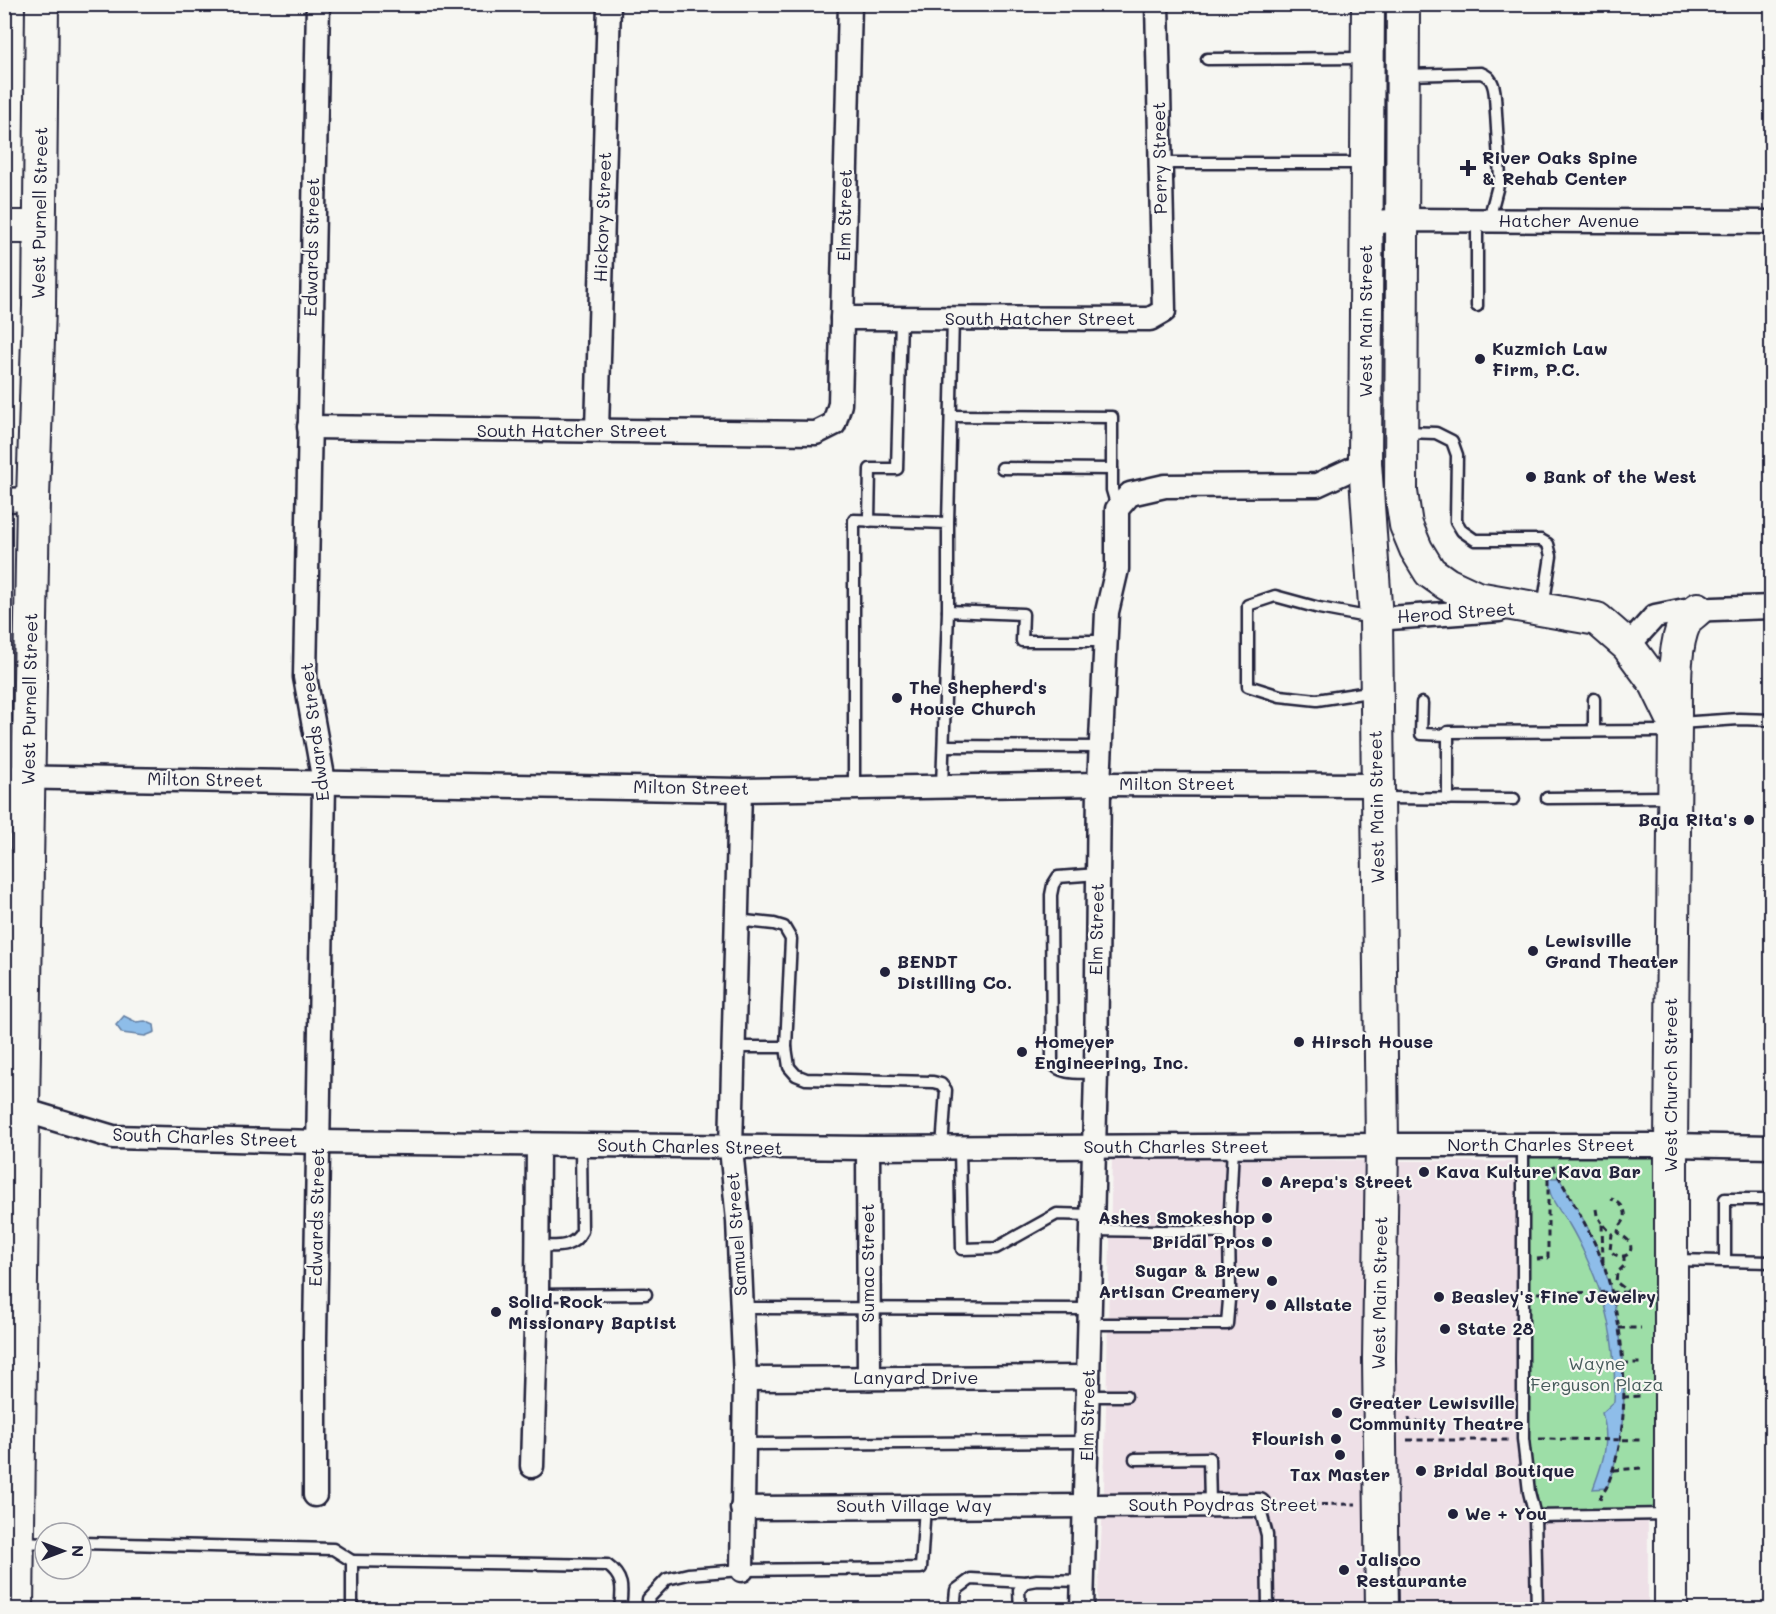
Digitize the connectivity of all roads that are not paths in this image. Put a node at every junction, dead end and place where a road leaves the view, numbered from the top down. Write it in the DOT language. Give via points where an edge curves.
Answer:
graph roads {
  1 [pos="42,4"];
  2 [pos="318,4"];
  3 [pos="609,4"];
  4 [pos="850,4"];
  5 [pos="1157,4"];
  6 [pos="1368,4"];
  7 [pos="1403,4"];
  8 [pos="1367,58"];
  9 [pos="1207,59"];
  10 [pos="1402,75"];
  11 [pos="1367,163"];
  12 [pos="1161,164"];
  13 [pos="1402,220"];
  14 [pos="1484,220"];
  15 [pos="1772,222"];
  16 [pos="1366,223"];
  17 [pos="4,227"];
  18 [pos="39,227"];
  19 [pos="1477,306"];
  20 [pos="1164,311"];
  21 [pos="842,318"];
  22 [pos="901,318"];
  23 [pos="953,318"];
  24 [pos="951,416"];
  25 [pos="834,424"];
  26 [pos="309,427"];
  27 [pos="597,430"];
  28 [pos="1401,432"];
  29 [pos="1365,464"];
  30 [pos="1002,468"];
  31 [pos="1112,469"];
  32 [pos="19,499"];
  33 [pos="1118,509"];
  34 [pos="869,521"];
  35 [pos="948,522"];
  36 [pos="1430,572"];
  37 [pos="1539,608"];
  38 [pos="1772,608"];
  39 [pos="1698,609"];
  40 [pos="948,611"];
  41 [pos="1376,619"];
  42 [pos="1106,641"];
  43 [pos="1628,646"];
  44 [pos="1376,691"];
  45 [pos="1594,699"];
  46 [pos="1422,703"];
  47 [pos="1772,720"];
  48 [pos="1675,727"];
  49 [pos="1594,731"];
  50 [pos="1448,735"];
  51 [pos="944,746"];
  52 [pos="1102,747"];
  53 [pos="16,777"];
  54 [pos="324,782"];
  55 [pos="1099,784"];
  56 [pos="942,787"];
  57 [pos="854,788"];
  58 [pos="740,790"];
  59 [pos="1377,792"];
  60 [pos="1674,797"];
  61 [pos="1547,798"];
  62 [pos="1448,799"];
  63 [pos="1514,800"];
  64 [pos="1098,874"];
  65 [pos="736,920"];
  66 [pos="733,1047"];
  67 [pos="786,1047"];
  68 [pos="1096,1073"];
  69 [pos="14,1106"];
  70 [pos="318,1142"];
  71 [pos="538,1145"];
  72 [pos="581,1145"];
  73 [pos="1382,1145"];
  74 [pos="1523,1145"];
  75 [pos="1671,1145"];
  76 [pos="1233,1146"];
  77 [pos="1772,1147"];
  78 [pos="730,1148"];
  79 [pos="868,1148"];
  80 [pos="951,1148"];
  81 [pos="1094,1148"];
  82 [pos="1772,1199"];
  83 [pos="1092,1223"];
  84 [pos="1229,1233"];
  85 [pos="537,1246"];
  86 [pos="1671,1260"];
  87 [pos="1725,1261"];
  88 [pos="1772,1262"];
  89 [pos="646,1294"];
  90 [pos="537,1295"];
  91 [pos="742,1308"];
  92 [pos="869,1308"];
  93 [pos="1090,1316"];
  94 [pos="869,1378"];
  95 [pos="744,1379"];
  96 [pos="1088,1386"];
  97 [pos="1126,1396"];
  98 [pos="1087,1442"];
  99 [pos="744,1444"];
  100 [pos="1135,1459"];
  101 [pos="532,1466"];
  102 [pos="315,1495"];
  103 [pos="1210,1504"];
  104 [pos="1086,1505"];
  105 [pos="1259,1505"];
  106 [pos="925,1506"];
  107 [pos="742,1508"];
  108 [pos="1670,1514"];
  109 [pos="1535,1516"];
  110 [pos="31,1542"];
  111 [pos="93,1543"];
  112 [pos="352,1561"];
  113 [pos="742,1570"];
  114 [pos="1083,1581"];
  115 [pos="1026,1582"];
  116 [pos="17,1610"];
  117 [pos="352,1610"];
  118 [pos="620,1610"];
  119 [pos="648,1610"];
  120 [pos="954,1610"];
  121 [pos="1020,1610"];
  122 [pos="1082,1610"];
  123 [pos="1268,1610"];
  124 [pos="1382,1610"];
  125 [pos="1537,1610"];
  126 [pos="1671,1610"];
  1 -- 18 [label="main road, West Purnell Street"];
  2 -- 26 [label="street, Edwards Street"];
  3 -- 27 [label="street, Hickory Street"];
  4 -- 21 [label="street, Elm Street"];
  5 -- 12 [label="street, Perry Street"];
  6 -- 8 [label="main road, West Main Street"];
  7 -- 10 [label="main road, West Main Street"];
  8 -- 9 [label="lane"];
  8 -- 11 [label="main road, West Main Street"];
  10 -- 13 [label="main road, West Main Street"];
  10 -- 14 [label="lane" via="1481,73 1491,80 1500,178 1492,208"];
  11 -- 12 [label="lane"];
  11 -- 16 [label="main road, West Main Street"];
  12 -- 20 [label="street, Perry Street"];
  13 -- 14 [label="street, Hatcher Avenue"];
  13 -- 16 [label="street, Hatcher Avenue"];
  13 -- 28 [label="main road, West Main Street" via="1406,350"];
  14 -- 15 [label="street, Hatcher Avenue"];
  14 -- 19 [label="lane"];
  16 -- 29 [label="main road, West Main Street"];
  17 -- 18 [label="main road"];
  18 -- 32 [label="main road, West Purnell Street" via="39,306"];
  20 -- 23 [label="street, South Hatcher Street" via="1150,319"];
  21 -- 22 [label="street, South Hatcher Street"];
  21 -- 25 [label="street, Elm Street" via="840,404"];
  22 -- 23 [label="street, South Hatcher Street"];
  22 -- 34 [label="lane" via="897,469 870,469"];
  23 -- 24 [label="lane"];
  24 -- 31 [label="lane" via="1112,417"];
  24 -- 35 [label="lane"];
  25 -- 27 [label="street, South Hatcher Street" via="816,433"];
  26 -- 27 [label="street, South Hatcher Street"];
  26 -- 54 [label="street, Edwards Street" via="305,677"];
  28 -- 36 [label="main road, West Main Street" via="1401,492 1406,525"];
  28 -- 37 [label="lane" via="1436,433 1452,441 1456,455 1456,521 1462,531 1475,540 1541,540 1548,544 1551,556"];
  29 -- 33 [label="street" via="1317,485 1165,486 1130,494"];
  29 -- 41 [label="main road, West Main Street"];
  30 -- 31 [label="lane"];
  31 -- 33 [label="lane" via="1112,490"];
  32 -- 53 [label="main road, West Purnell Street"];
  33 -- 42 [label="street, Elm Street" via="1116,569"];
  34 -- 35 [label="lane"];
  34 -- 57 [label="lane" via="854,520"];
  35 -- 40 [label="lane"];
  36 -- 37 [label="main road, West Church Street" via="1477,597"];
  37 -- 41 [label="street, Herod Street"];
  37 -- 43 [label="main road, West Church Street" via="1597,619"];
  38 -- 39 [label="street"];
  39 -- 43 [label="street" via="1655,616"];
  39 -- 48 [label="main road" via="1685,620 1679,641"];
  40 -- 42 [label="lane" via="1023,614 1023,641"];
  40 -- 51 [label="lane"];
  41 -- 44 [label="main road, West Main Street"];
  41 -- 44 [label="lane" via="1275,596 1248,605 1248,686 1280,696 1317,700"];
  42 -- 52 [label="street, Elm Street"];
  43 -- 48 [label="main road, West Church Street" via="1656,684"];
  44 -- 59 [label="main road, West Main Street"];
  45 -- 49 [label="lane"];
  46 -- 50 [label="lane" via="1422,734"];
  47 -- 48 [label="lane" via="1739,719"];
  48 -- 49 [label="lane"];
  48 -- 60 [label="main road, West Church Street"];
  49 -- 50 [label="lane"];
  50 -- 62 [label="lane"];
  51 -- 52 [label="lane"];
  51 -- 56 [label="lane"];
  52 -- 55 [label="street, Elm Street"];
  53 -- 54 [label="street, Milton Street"];
  53 -- 69 [label="main road, West Purnell Street" via="19,1037"];
  54 -- 58 [label="street, Milton Street"];
  54 -- 70 [label="street, Edwards Street"];
  55 -- 56 [label="street, Milton Street"];
  55 -- 59 [label="street, Milton Street"];
  55 -- 64 [label="street, Elm Street"];
  56 -- 57 [label="street, Milton Street"];
  57 -- 58 [label="street, Milton Street"];
  58 -- 65 [label="street, Samuel Street"];
  59 -- 62 [label="lane"];
  59 -- 73 [label="main road, West Main Street"];
  60 -- 61 [label="lane"];
  60 -- 75 [label="main road, West Church Street"];
  62 -- 63 [label="lane"];
  64 -- 68 [label="street, Elm Street"];
  64 -- 68 [label="lane" via="1058,877 1051,895 1052,1063 1064,1072"];
  65 -- 66 [label="street, Samuel Street"];
  65 -- 67 [label="lane" via="784,927 791,939"];
  66 -- 67 [label="lane"];
  66 -- 78 [label="street, Samuel Street"];
  67 -- 80 [label="lane" via="789,1066 796,1076 806,1079 941,1084 946,1090"];
  68 -- 81 [label="street, Elm Street"];
  69 -- 70 [label="street, South Charles Street" via="113,1137"];
  69 -- 110 [label="main road, West Purnell Street" via="16,1351"];
  70 -- 71 [label="street, South Charles Street"];
  70 -- 102 [label="street, Edwards Street"];
  71 -- 72 [label="street, South Charles Street"];
  71 -- 85 [label="street"];
  72 -- 78 [label="street, South Charles Street"];
  72 -- 85 [label="lane" via="582,1231 571,1244"];
  73 -- 74 [label="street, North Charles Street"];
  73 -- 76 [label="street, South Charles Street"];
  73 -- 124 [label="main road, West Main Street"];
  74 -- 75 [label="street, North Charles Street" via="1547,1150"];
  74 -- 109 [label="lane" via="1524,1454"];
  75 -- 77 [label="street, North Charles Street"];
  75 -- 86 [label="main road, West Church Street"];
  76 -- 81 [label="street, South Charles Street"];
  76 -- 84 [label="lane"];
  78 -- 79 [label="street, South Charles Street"];
  78 -- 91 [label="street, Samuel Street"];
  79 -- 80 [label="street, South Charles Street"];
  79 -- 92 [label="street, Sumac Street"];
  80 -- 81 [label="street, South Charles Street"];
  80 -- 83 [label="lane" via="962,1249 996,1248 1057,1214"];
  81 -- 83 [label="street, Elm Street"];
  82 -- 87 [label="lane" via="1725,1198"];
  83 -- 84 [label="lane"];
  83 -- 93 [label="street, Elm Street"];
  84 -- 93 [label="lane" via="1227,1324"];
  85 -- 90 [label="street"];
  86 -- 87 [label="lane"];
  86 -- 108 [label="main road, West Church Street"];
  87 -- 88 [label="lane"];
  89 -- 90 [label="lane"];
  90 -- 101 [label="street"];
  91 -- 92 [label="lane"];
  91 -- 95 [label="street, Samuel Street"];
  92 -- 93 [label="lane"];
  92 -- 94 [label="street, Sumac Street"];
  93 -- 96 [label="street, Elm Street"];
  94 -- 95 [label="street, Lanyard Drive"];
  94 -- 96 [label="street, Lanyard Drive"];
  95 -- 99 [label="street, Samuel Street"];
  96 -- 97 [label="lane"];
  96 -- 98 [label="street, Elm Street"];
  98 -- 99 [label="lane"];
  98 -- 104 [label="street, Elm Street"];
  99 -- 107 [label="street, Samuel Street"];
  100 -- 103 [label="lane" via="1209,1458"];
  103 -- 104 [label="street, South Poydras Street"];
  103 -- 105 [label="street, South Poydras Street"];
  104 -- 106 [label="street, South Village Way"];
  104 -- 114 [label="street, Elm Street"];
  105 -- 123 [label="lane" via="1267,1535"];
  106 -- 107 [label="street, South Village Way"];
  106 -- 113 [label="lane" via="921,1568"];
  107 -- 113 [label="street, Samuel Street"];
  108 -- 109 [label="lane"];
  108 -- 126 [label="main road, West Church Street"];
  109 -- 125 [label="lane"];
  110 -- 116 [label="main road, West Purnell Street"];
  111 -- 112 [label="lane" via="333,1549"];
  112 -- 117 [label="lane"];
  112 -- 118 [label="lane" via="607,1565 616,1571 623,1587"];
  113 -- 119 [label="lane" via="667,1579 648,1599"];
  114 -- 115 [label="lane"];
  114 -- 122 [label="street, Elm Street"];
  115 -- 120 [label="lane" via="971,1580 956,1590"];
  115 -- 121 [label="lane" via="1019,1590"];
}
